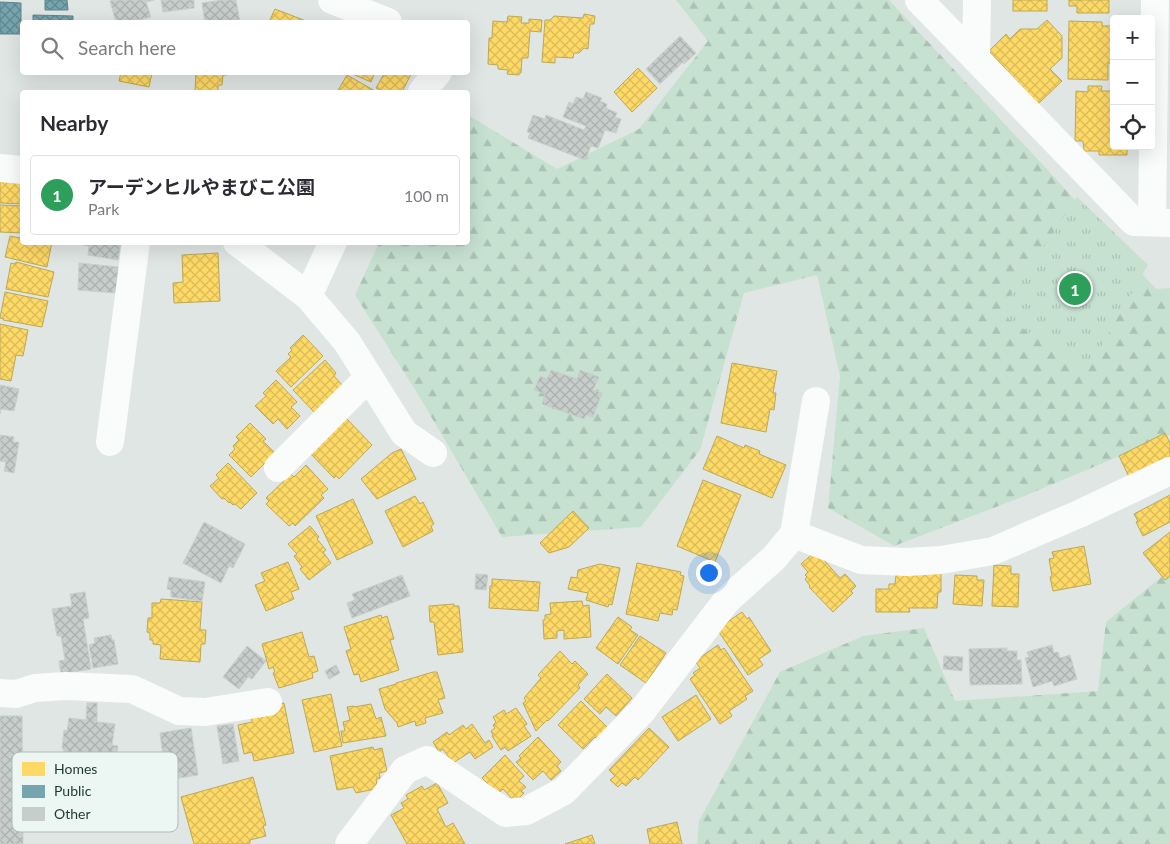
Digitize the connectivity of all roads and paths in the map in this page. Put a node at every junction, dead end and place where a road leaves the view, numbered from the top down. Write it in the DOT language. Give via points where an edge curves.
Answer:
graph roads {
  1 [pos="332,0"];
  2 [pos="919,0"];
  3 [pos="976,0"];
  4 [pos="1155,0"];
  5 [pos="383,20"];
  6 [pos="976,58"];
  7 [pos="436,75"];
  8 [pos="424,90"];
  9 [pos="0,168"];
  10 [pos="20,170"];
  11 [pos="1161,223"];
  12 [pos="136,245"];
  13 [pos="241,245"];
  14 [pos="332,245"];
  15 [pos="308,296"];
  16 [pos="369,377"];
  17 [pos="816,402"];
  18 [pos="110,442"];
  19 [pos="433,452"];
  20 [pos="278,468"];
  21 [pos="1170,471"];
  22 [pos="794,534"];
  23 [pos="0,693"];
  24 [pos="268,702"];
  25 [pos="349,844"];
  1 -- 5 [label="street"];
  2 -- 6 [label="street"];
  3 -- 6 [label="street"];
  4 -- 11 [label="street"];
  6 -- 11 [label="street" via="1134,222"];
  7 -- 8 [label="street"];
  9 -- 10 [label="street"];
  12 -- 18 [label="street"];
  13 -- 15 [label="street"];
  14 -- 15 [label="street"];
  15 -- 16 [label="street" via="347,342"];
  16 -- 19 [label="street" via="404,433"];
  16 -- 20 [label="street"];
  17 -- 22 [label="street"];
  21 -- 22 [label="street" via="993,551 941,560 861,560"];
  22 -- 25 [label="street" via="774,558 727,600 642,711 564,791 526,812 506,813 427,760 405,770"];
  23 -- 24 [label="street" via="16,694 35,688 66,686 132,689 179,711 204,712"];
}
